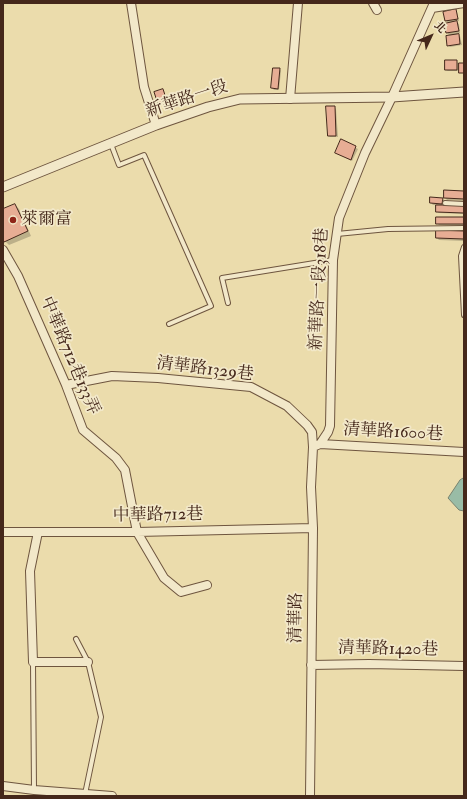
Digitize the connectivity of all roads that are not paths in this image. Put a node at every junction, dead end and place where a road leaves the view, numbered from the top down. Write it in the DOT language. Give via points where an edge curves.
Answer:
graph roads {
  1 [pos="131,3"];
  2 [pos="306,3"];
  3 [pos="464,3"];
  4 [pos="297,4"];
  5 [pos="433,6"];
  6 [pos="464,92"];
  7 [pos="392,97"];
  8 [pos="290,99"];
  9 [pos="156,125"];
  10 [pos="111,144"];
  11 [pos="3,187"];
  12 [pos="445,203"];
  13 [pos="464,204"];
  14 [pos="464,228"];
  15 [pos="337,234"];
  16 [pos="464,247"];
  17 [pos="3,250"];
  18 [pos="333,260"];
  19 [pos="228,303"];
  20 [pos="464,315"];
  21 [pos="169,324"];
  22 [pos="66,385"];
  23 [pos="316,445"];
  24 [pos="464,452"];
  25 [pos="313,528"];
  26 [pos="3,532"];
  27 [pos="38,532"];
  28 [pos="138,532"];
  29 [pos="207,584"];
  30 [pos="76,638"];
  31 [pos="33,662"];
  32 [pos="88,662"];
  33 [pos="311,665"];
  34 [pos="464,666"];
  35 [pos="3,786"];
  36 [pos="34,790"];
  37 [pos="85,795"];
  38 [pos="112,796"];
  39 [pos="310,796"];
  1 -- 9 [label="street" via="144,88"];
  2 -- 4 [label="street"];
  3 -- 5 [label="street"];
  4 -- 8 [label="street"];
  5 -- 7 [label="street, 新華路一段318巷"];
  6 -- 7 [label="street, 新華路一段"];
  7 -- 8 [label="street, 新華路一段"];
  7 -- 15 [label="street, 新華路一段318巷" via="365,153 339,218"];
  8 -- 9 [label="street, 新華路一段" via="240,100 208,107"];
  9 -- 10 [label="street, 新華路一段"];
  10 -- 11 [label="street, 新華路一段"];
  10 -- 21 [label="lane" via="119,165 144,155 211,306"];
  12 -- 13 [label="lane"];
  14 -- 15 [label="lane" via="388,229"];
  15 -- 18 [label="street, 新華路一段318巷"];
  16 -- 20 [label="lane" via="461,256"];
  17 -- 22 [label="street, 中華路712巷133弄" via="18,276"];
  18 -- 19 [label="lane" via="222,278"];
  18 -- 23 [label="street, 新華路一段318巷" via="330,426"];
  22 -- 23 [label="street, 清華路1329巷" via="112,376 251,387 286,406 307,425"];
  22 -- 28 [label="street, 中華路712巷133弄" via="83,430 116,458 125,470"];
  23 -- 24 [label="street, 清華路1600巷"];
  23 -- 25 [label="street, 清華路" via="311,487"];
  25 -- 28 [label="street, 中華路712巷"];
  25 -- 33 [label="street, 清華路"];
  26 -- 27 [label="street, 中華路712巷"];
  27 -- 28 [label="street, 中華路712巷"];
  27 -- 31 [label="street" via="30,571"];
  28 -- 29 [label="street, 中華路712巷133弄" via="164,578 181,592"];
  30 -- 32 [label="lane"];
  31 -- 32 [label="street"];
  31 -- 36 [label="lane"];
  32 -- 37 [label="lane" via="101,717"];
  33 -- 34 [label="street, 清華路1420巷"];
  33 -- 39 [label="street, 清華路"];
  35 -- 36 [label="street"];
  36 -- 37 [label="street"];
  37 -- 38 [label="street"];
}
